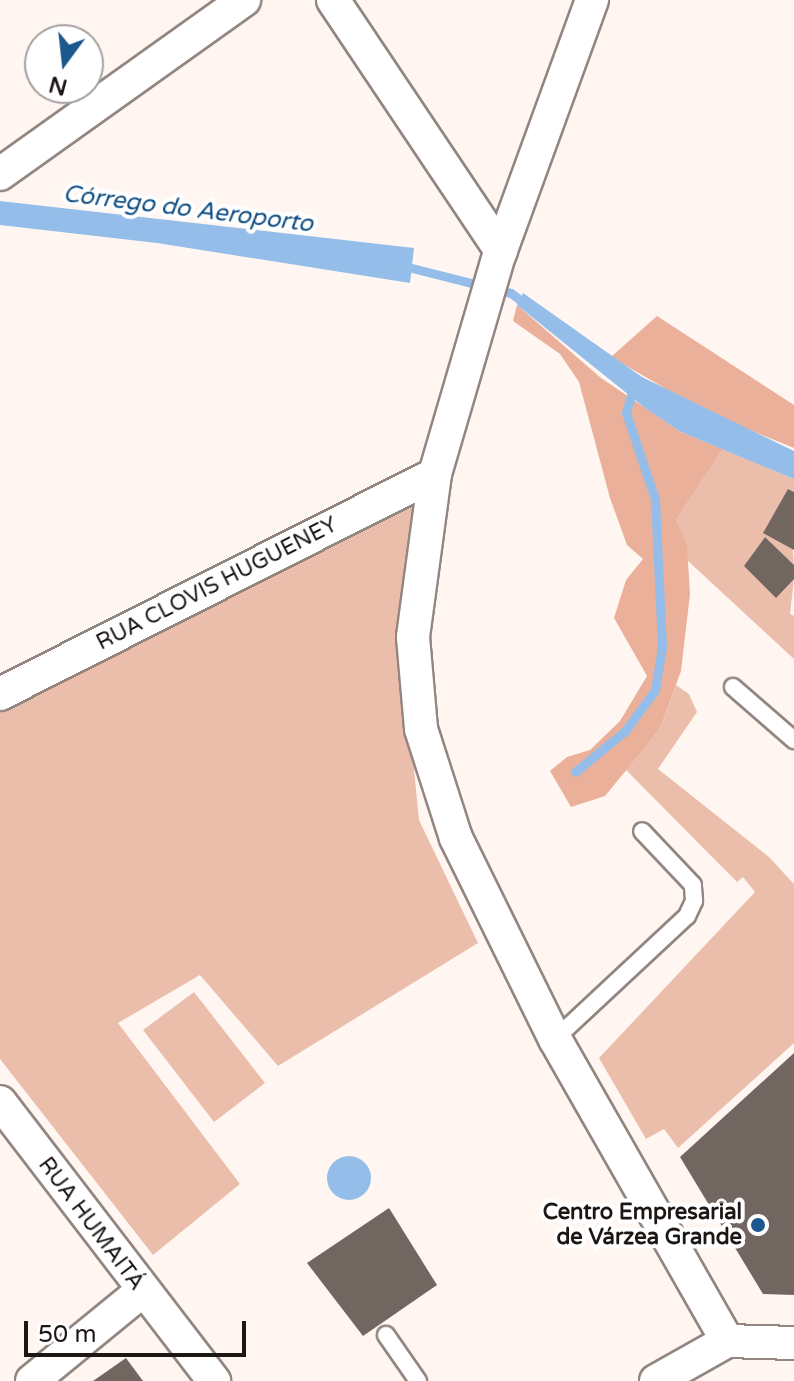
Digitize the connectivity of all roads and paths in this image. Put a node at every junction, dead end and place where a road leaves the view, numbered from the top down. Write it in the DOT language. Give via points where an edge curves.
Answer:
graph roads {
  1 [pos="244,0"];
  2 [pos="333,0"];
  3 [pos="592,0"];
  4 [pos="0,174"];
  5 [pos="500,253"];
  6 [pos="435,474"];
  7 [pos="733,687"];
  8 [pos="0,694"];
  9 [pos="794,740"];
  10 [pos="642,831"];
  11 [pos="555,1039"];
  12 [pos="0,1102"];
  13 [pos="142,1291"];
  14 [pos="386,1335"];
  15 [pos="727,1341"];
  16 [pos="794,1343"];
  17 [pos="32,1381"];
  18 [pos="214,1381"];
  19 [pos="418,1381"];
  20 [pos="656,1381"];
  1 -- 4 [label="street"];
  2 -- 5 [label="street"];
  3 -- 5 [label="street"];
  5 -- 6 [label="street"];
  6 -- 8 [label="street, RUA CLOVIS HUGUENEY"];
  6 -- 11 [label="street" via="413,637 421,729 456,838"];
  7 -- 9 [label="lane"];
  10 -- 11 [label="lane" via="693,885 694,901 687,916"];
  11 -- 15 [label="street"];
  12 -- 13 [label="street, RUA HUMAITÁ"];
  13 -- 17 [label="street"];
  13 -- 18 [label="street, RUA HUMAITÁ"];
  14 -- 19 [label="lane"];
  15 -- 16 [label="street"];
  15 -- 20 [label="street"];
}
